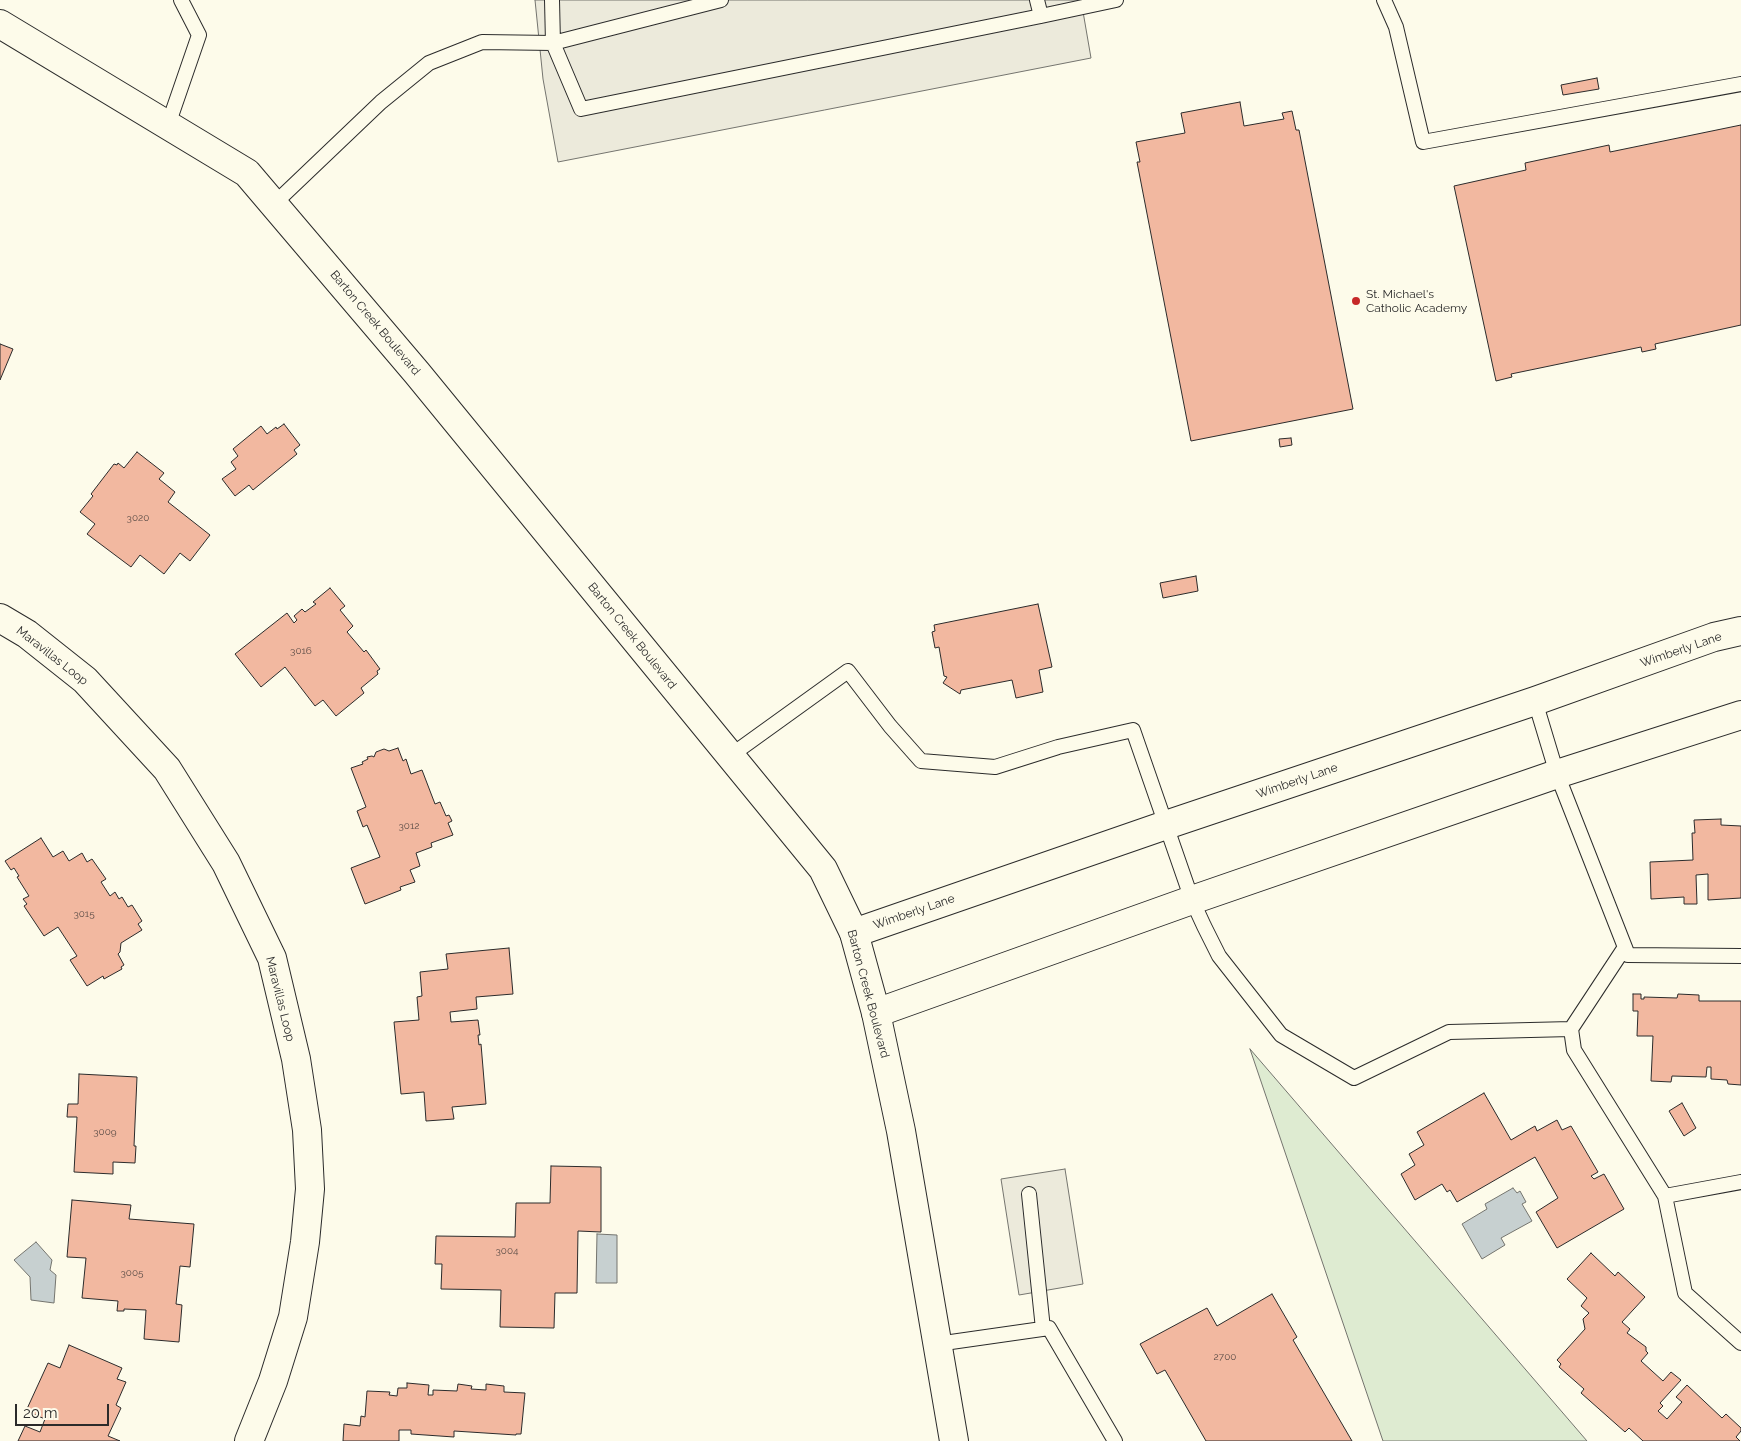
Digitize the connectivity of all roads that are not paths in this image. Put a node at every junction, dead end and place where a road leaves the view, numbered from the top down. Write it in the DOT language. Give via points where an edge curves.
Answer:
graph roads {
  1 [pos="181,0"];
  2 [pos="552,0"];
  3 [pos="721,0"];
  4 [pos="1037,0"];
  5 [pos="1116,0"];
  6 [pos="1384,0"];
  7 [pos="1041,16"];
  8 [pos="0,24"];
  9 [pos="553,43"];
  10 [pos="1741,84"];
  11 [pos="168,125"];
  12 [pos="274,204"];
  13 [pos="0,618"];
  14 [pos="1741,631"];
  15 [pos="1535,701"];
  16 [pos="1741,715"];
  17 [pos="730,756"];
  18 [pos="1557,774"];
  19 [pos="1166,825"];
  20 [pos="1192,900"];
  21 [pos="854,933"];
  22 [pos="1625,947"];
  23 [pos="1741,956"];
  24 [pos="876,1013"];
  25 [pos="1571,1029"];
  26 [pos="1741,1182"];
  27 [pos="1029,1194"];
  28 [pos="1665,1196"];
  29 [pos="1044,1328"];
  30 [pos="1741,1343"];
  31 [pos="937,1344"];
  32 [pos="248,1441"];
  33 [pos="954,1441"];
  34 [pos="1115,1441"];
  1 -- 11 [label="lane" via="199,35"];
  2 -- 9 [label="lane"];
  3 -- 9 [label="lane"];
  4 -- 7 [label="lane"];
  5 -- 7 [label="lane"];
  6 -- 10 [label="lane" via="1396,27 1423,142"];
  7 -- 9 [label="lane" via="581,109"];
  8 -- 11 [label="street, Barton Creek Boulevard"];
  9 -- 12 [label="lane" via="482,42 429,63 381,102"];
  11 -- 12 [label="street, Barton Creek Boulevard" via="248,173"];
  12 -- 17 [label="street, Barton Creek Boulevard" via="417,373"];
  13 -- 32 [label="street, Maravillas Loop" via="27,634 85,680 167,769 226,863 272,958 297,1068 307,1130 310,1189 293,1317 274,1381"];
  14 -- 15 [label="street, Wimberly Lane" via="1714,637"];
  15 -- 18 [label="lane"];
  15 -- 19 [label="street, Wimberly Lane"];
  16 -- 18 [label="street"];
  17 -- 19 [label="lane" via="848,671 921,761 995,767 1058,747 1133,730"];
  17 -- 21 [label="street, Barton Creek Boulevard" via="822,869"];
  18 -- 20 [label="street"];
  18 -- 22 [label="lane"];
  19 -- 20 [label="lane"];
  19 -- 21 [label="street, Wimberly Lane"];
  20 -- 24 [label="street"];
  20 -- 25 [label="lane" via="1219,956 1281,1035 1354,1078 1449,1032"];
  21 -- 24 [label="street, Barton Creek Boulevard"];
  22 -- 23 [label="lane" via="1628,955"];
  22 -- 25 [label="lane"];
  24 -- 31 [label="street, Barton Creek Boulevard" via="901,1131"];
  25 -- 28 [label="lane" via="1574,1050"];
  26 -- 28 [label="lane"];
  27 -- 29 [label="lane"];
  28 -- 30 [label="lane" via="1685,1293"];
  29 -- 31 [label="lane"];
  29 -- 34 [label="lane" via="1049,1328"];
  31 -- 33 [label="street, Barton Creek Boulevard"];
}
